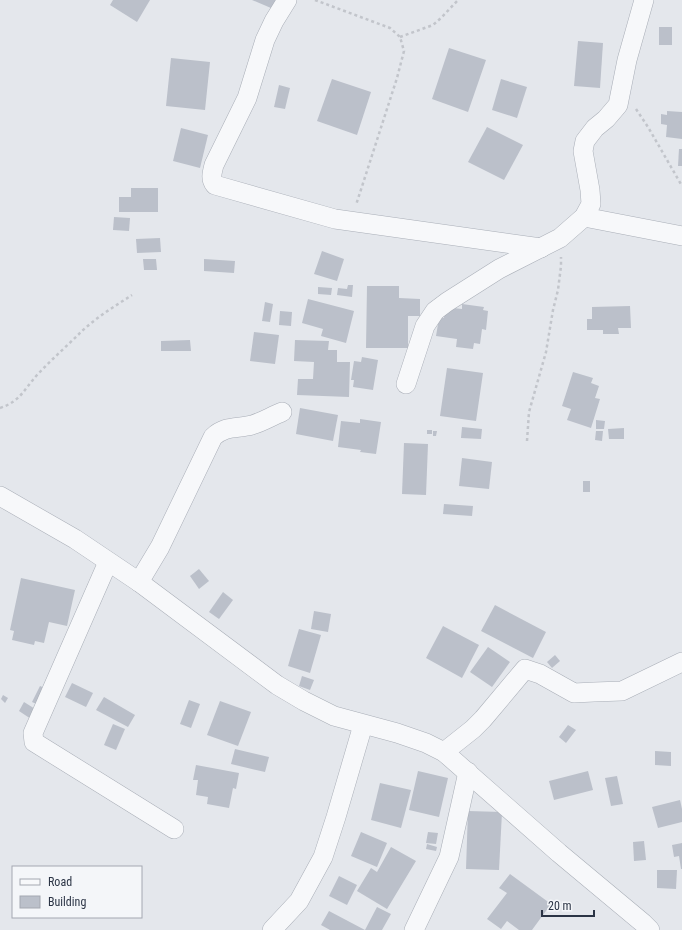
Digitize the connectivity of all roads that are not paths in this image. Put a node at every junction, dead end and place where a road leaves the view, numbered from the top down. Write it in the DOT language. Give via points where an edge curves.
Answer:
graph roads {
  1 [pos="287,0"];
  2 [pos="644,0"];
  3 [pos="584,217"];
  4 [pos="682,236"];
  5 [pos="541,248"];
  6 [pos="406,384"];
  7 [pos="282,412"];
  8 [pos="0,496"];
  9 [pos="108,562"];
  10 [pos="139,582"];
  11 [pos="682,662"];
  12 [pos="363,725"];
  13 [pos="444,752"];
  14 [pos="468,772"];
  15 [pos="174,829"];
  16 [pos="272,930"];
  17 [pos="414,930"];
  18 [pos="650,930"];
  1 -- 5 [label="street" via="265,40 247,98 214,165 212,175 216,185 335,219"];
  2 -- 3 [label="street" via="627,60 618,105 585,141 583,151 591,204"];
  3 -- 4 [label="street"];
  3 -- 5 [label="street" via="560,238"];
  5 -- 6 [label="street" via="500,269 435,311 425,326"];
  7 -- 10 [label="street" via="252,425 219,431 213,437 160,547"];
  8 -- 9 [label="street"];
  9 -- 10 [label="street"];
  9 -- 15 [label="street" via="33,733 34,742"];
  10 -- 12 [label="street" via="276,685 334,716"];
  11 -- 13 [label="street" via="622,691 574,693 540,674 525,669 483,719"];
  12 -- 13 [label="street" via="397,733"];
  12 -- 16 [label="street" via="323,857 299,901"];
  13 -- 14 [label="street"];
  14 -- 17 [label="street" via="449,857"];
  14 -- 18 [label="street"];
}
